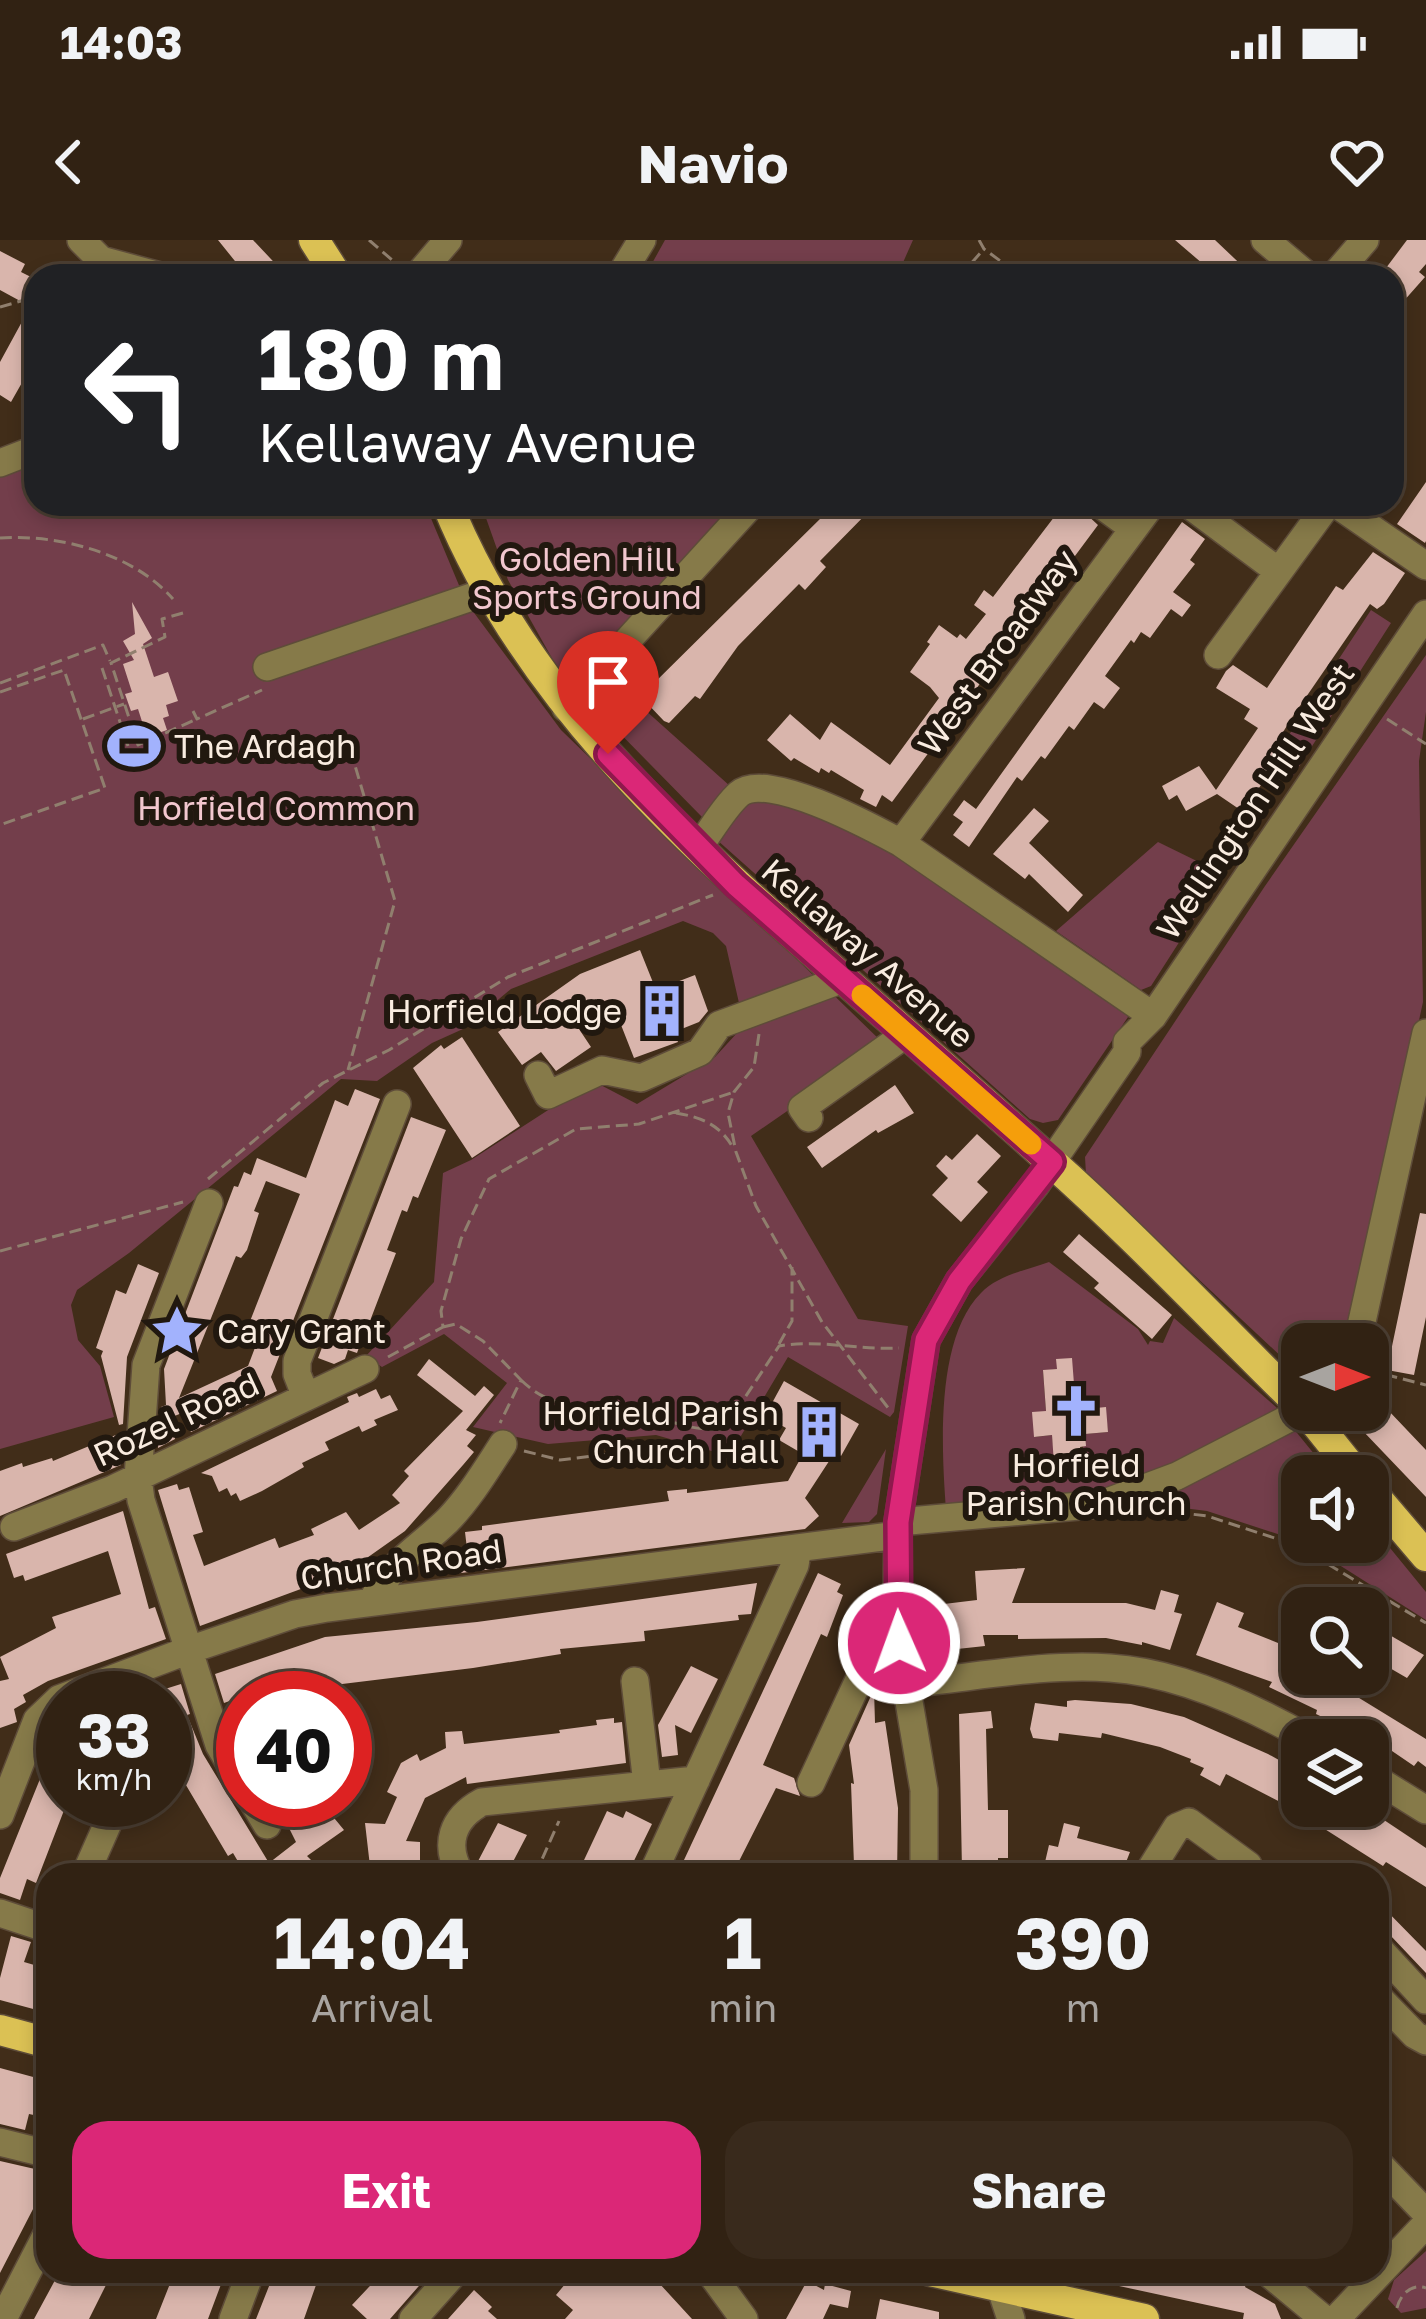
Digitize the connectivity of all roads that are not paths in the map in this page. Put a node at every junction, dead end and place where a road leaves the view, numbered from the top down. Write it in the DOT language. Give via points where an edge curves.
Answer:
graph roads {
  1 [pos="81,240"];
  2 [pos="448,240"];
  3 [pos="1265,240"];
  4 [pos="1365,240"];
  5 [pos="116,264"];
  6 [pos="421,264"];
  7 [pos="1294,264"];
  8 [pos="1344,264"];
  9 [pos="453,516"];
  10 [pos="741,516"];
  11 [pos="1116,516"];
  12 [pos="1142,516"];
  13 [pos="1204,516"];
  14 [pos="1322,516"];
  15 [pos="1350,516"];
  16 [pos="1133,528"];
  17 [pos="1426,566"];
  18 [pos="1278,571"];
  19 [pos="489,592"];
  20 [pos="1426,614"];
  21 [pos="1218,655"];
  22 [pos="270,675"];
  23 [pos="566,708"];
  24 [pos="901,843"];
  25 [pos="698,848"];
  26 [pos="843,979"];
  27 [pos="1149,1023"];
  28 [pos="1426,1033"];
  29 [pos="906,1034"];
  30 [pos="538,1076"];
  31 [pos="397,1104"];
  32 [pos="809,1118"];
  33 [pos="1052,1162"];
  34 [pos="201,1195"];
  35 [pos="1362,1323"];
  36 [pos="365,1370"];
  37 [pos="1281,1386"];
  38 [pos="306,1397"];
  39 [pos="1281,1421"];
  40 [pos="1322,1431"];
  41 [pos="504,1439"];
  42 [pos="1341,1455"];
  43 [pos="138,1478"];
  44 [pos="1389,1513"];
  45 [pos="14,1527"];
  46 [pos="898,1528"];
  47 [pos="798,1548"];
  48 [pos="1426,1556"];
  49 [pos="896,1599"];
  50 [pos="372,1601"];
  51 [pos="189,1650"];
  52 [pos="635,1681"];
  53 [pos="905,1684"];
  54 [pos="1281,1722"];
  55 [pos="216,1736"];
  56 [pos="8,1763"];
  57 [pos="695,1780"];
  58 [pos="811,1783"];
  59 [pos="647,1784"];
  60 [pos="1389,1787"];
  61 [pos="1426,1810"];
  62 [pos="0,1815"];
  63 [pos="107,1827"];
  64 [pos="91,1863"];
  65 [pos="456,1863"];
  66 [pos="657,1863"];
  67 [pos="924,1863"];
  68 [pos="1154,1863"];
  69 [pos="1245,1863"];
  70 [pos="0,1912"];
  71 [pos="36,1925"];
  72 [pos="1389,1960"];
  73 [pos="1426,2000"];
  74 [pos="1389,2007"];
  75 [pos="0,2030"];
  76 [pos="36,2040"];
  77 [pos="1426,2042"];
  78 [pos="0,2142"];
  79 [pos="36,2151"];
  80 [pos="1389,2174"];
  81 [pos="1426,2213"];
  82 [pos="1426,2224"];
  83 [pos="36,2255"];
  84 [pos="1389,2263"];
  85 [pos="246,2283"];
  86 [pos="445,2283"];
  87 [pos="986,2283"];
  88 [pos="1280,2283"];
  89 [pos="1370,2283"];
  90 [pos="1000,2286"];
  91 [pos="3,2319"];
  92 [pos="233,2319"];
  93 [pos="413,2319"];
  94 [pos="1011,2319"];
  95 [pos="1144,2319"];
  96 [pos="1324,2319"];
  97 [pos="1336,2319"];
  1 -- 5 [label="street"];
  2 -- 6 [label="street"];
  3 -- 7 [label="street"];
  4 -- 8 [label="street"];
  9 -- 19 [label="main road, Kellaway Avenue"];
  10 -- 23 [label="street"];
  11 -- 16 [label="street"];
  12 -- 16 [label="street, West Broadway"];
  13 -- 18 [label="street"];
  14 -- 18 [label="street"];
  15 -- 17 [label="street"];
  16 -- 24 [label="street, West Broadway"];
  18 -- 21 [label="street"];
  19 -- 22 [label="street"];
  19 -- 23 [label="main road, Kellaway Avenue"];
  20 -- 27 [label="street, Wellington Hill West"];
  23 -- 25 [label="main road, Kellaway Avenue"];
  24 -- 25 [label="street" via="760,787 740,793"];
  24 -- 27 [label="street"];
  25 -- 26 [label="main road, Kellaway Avenue"];
  26 -- 29 [label="main road, Kellaway Avenue"];
  26 -- 30 [label="street" via="719,1025 700,1052 640,1078 602,1070 548,1095"];
  27 -- 33 [label="street, Wellington Hill West" via="1147,1040 1127,1052"];
  28 -- 35 [label="street"];
  29 -- 32 [label="street" via="802,1108"];
  29 -- 33 [label="main road, Kellaway Avenue"];
  31 -- 38 [label="street" via="297,1361"];
  33 -- 37 [label="main road, Kellaway Avenue"];
  33 -- 46 [label="street, Wellington Hill West" via="959,1281 926,1340"];
  34 -- 43 [label="street" via="146,1365"];
  36 -- 38 [label="street, Rozel Road"];
  38 -- 43 [label="street, Rozel Road"];
  39 -- 46 [label="street, Church Road" via="1177,1476 1102,1504"];
  40 -- 42 [label="main road, Kellaway Avenue"];
  41 -- 50 [label="street" via="468,1497 407,1551"];
  43 -- 45 [label="street, Rozel Road"];
  43 -- 51 [label="street"];
  44 -- 48 [label="main road"];
  46 -- 47 [label="street, Church Road"];
  46 -- 49 [label="street, Wellington Hill West"];
  47 -- 50 [label="street, Church Road"];
  47 -- 57 [label="street"];
  49 -- 53 [label="street, Wellington Hill West"];
  49 -- 58 [label="street"];
  50 -- 51 [label="street, Church Road" via="295,1614"];
  51 -- 55 [label="street"];
  51 -- 56 [label="street, Church Road" via="58,1699"];
  52 -- 59 [label="street"];
  53 -- 54 [label="street" via="1116,1668 1211,1691"];
  53 -- 67 [label="street, Wellington Hill West" via="924,1790"];
  56 -- 62 [label="street, Church Road"];
  57 -- 59 [label="street"];
  57 -- 66 [label="street"];
  59 -- 65 [label="street" via="482,1802 466,1810 451,1836"];
  60 -- 61 [label="street"];
  63 -- 64 [label="street"];
  68 -- 69 [label="street" via="1189,1822"];
  70 -- 71 [label="street"];
  72 -- 73 [label="street"];
  74 -- 77 [label="street"];
  75 -- 76 [label="main road"];
  78 -- 79 [label="street"];
  80 -- 81 [label="street"];
  82 -- 84 [label="street"];
  83 -- 91 [label="street"];
  85 -- 92 [label="street"];
  86 -- 93 [label="street"];
  87 -- 90 [label="main road"];
  88 -- 96 [label="street"];
  89 -- 97 [label="street"];
  90 -- 94 [label="street"];
  90 -- 95 [label="main road"];
}
